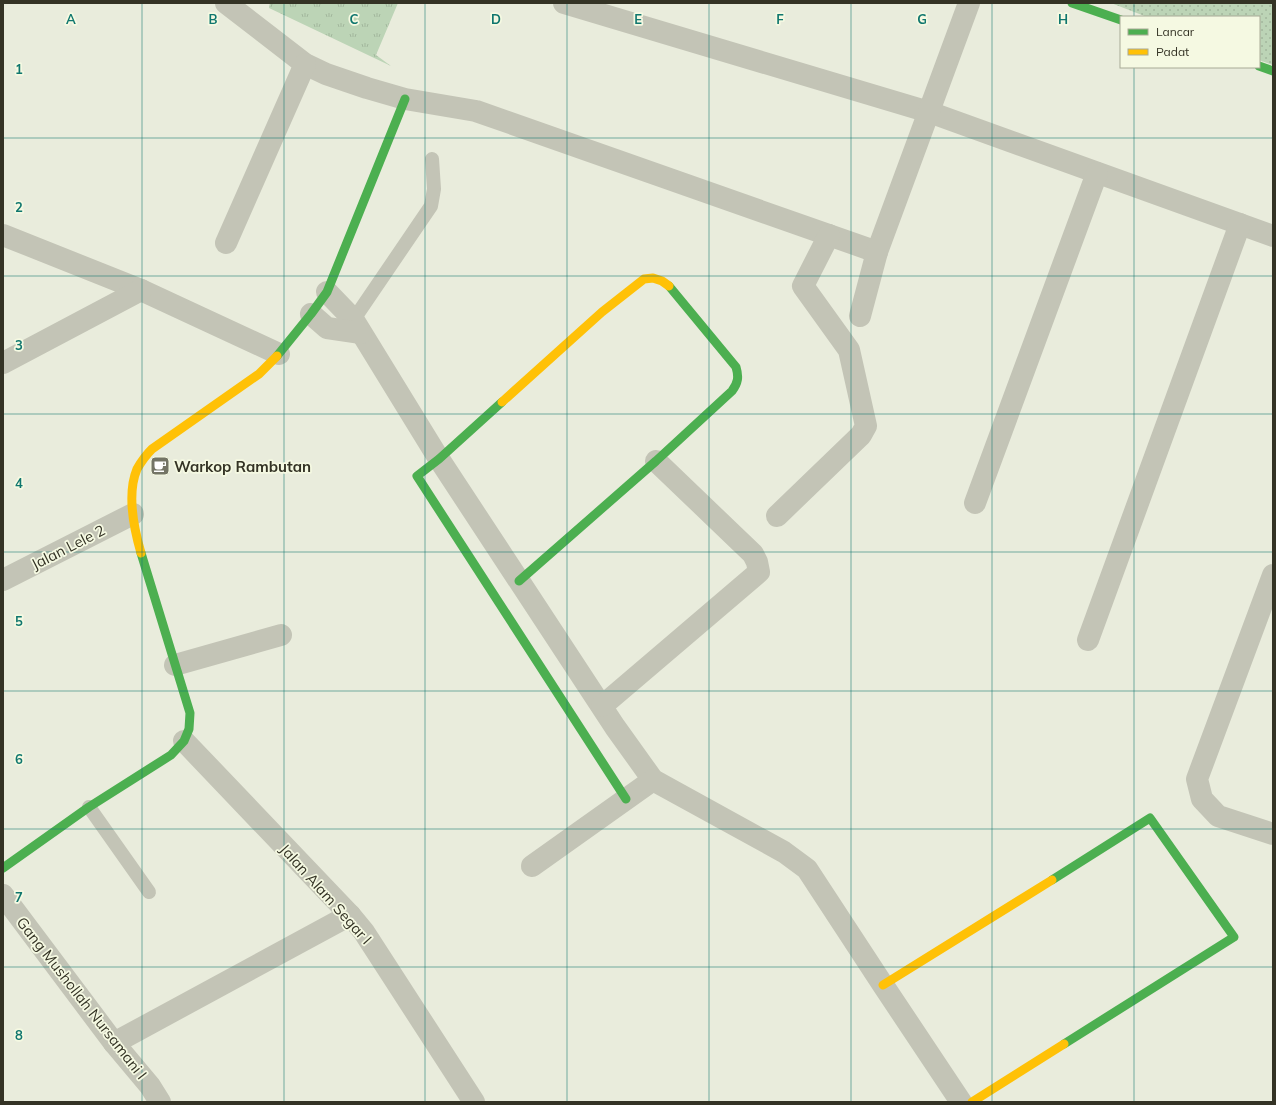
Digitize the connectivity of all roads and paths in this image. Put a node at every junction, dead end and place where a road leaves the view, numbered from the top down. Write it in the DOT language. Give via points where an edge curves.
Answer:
graph roads {
  1 [pos="226,3"];
  2 [pos="564,3"];
  3 [pos="969,3"];
  4 [pos="1072,3"];
  5 [pos="1120,20"];
  6 [pos="305,64"];
  7 [pos="1260,66"];
  8 [pos="1273,71"];
  9 [pos="405,99"];
  10 [pos="929,112"];
  11 [pos="432,159"];
  12 [pos="1098,173"];
  13 [pos="1240,224"];
  14 [pos="3,235"];
  15 [pos="830,235"];
  16 [pos="1273,236"];
  17 [pos="226,242"];
  18 [pos="877,252"];
  19 [pos="141,290"];
  20 [pos="327,292"];
  21 [pos="311,314"];
  22 [pos="860,316"];
  23 [pos="354,328"];
  24 [pos="279,354"];
  25 [pos="3,362"];
  26 [pos="439,459"];
  27 [pos="656,461"];
  28 [pos="975,503"];
  29 [pos="133,514"];
  30 [pos="777,516"];
  31 [pos="1273,576"];
  32 [pos="3,580"];
  33 [pos="519,581"];
  34 [pos="281,635"];
  35 [pos="1088,640"];
  36 [pos="175,665"];
  37 [pos="602,706"];
  38 [pos="184,742"];
  39 [pos="653,780"];
  40 [pos="626,799"];
  41 [pos="89,807"];
  42 [pos="1273,834"];
  43 [pos="532,866"];
  44 [pos="3,868"];
  45 [pos="149,892"];
  46 [pos="3,895"];
  47 [pos="350,915"];
  48 [pos="883,985"];
  49 [pos="114,1043"];
  50 [pos="160,1102"];
  51 [pos="474,1102"];
  52 [pos="961,1102"];
  53 [pos="972,1102"];
  1 -- 6 [label="street"];
  2 -- 10 [label="street"];
  3 -- 10 [label="street"];
  4 -- 5 [label="street"];
  6 -- 9 [label="street" via="340,79"];
  6 -- 17 [label="street"];
  7 -- 8 [label="street"];
  9 -- 15 [label="street" via="476,111"];
  9 -- 20 [label="street"];
  10 -- 12 [label="street"];
  10 -- 18 [label="street"];
  11 -- 23 [label="lane" via="434,189 431,206"];
  12 -- 13 [label="street"];
  12 -- 28 [label="street"];
  13 -- 16 [label="street"];
  13 -- 35 [label="street"];
  14 -- 19 [label="street"];
  15 -- 18 [label="street"];
  15 -- 30 [label="street" via="803,286 849,350 866,426 862,436"];
  18 -- 22 [label="street"];
  19 -- 24 [label="street"];
  19 -- 25 [label="street"];
  20 -- 21 [label="street"];
  20 -- 23 [label="street"];
  21 -- 23 [label="street" via="327,328"];
  21 -- 24 [label="street"];
  23 -- 26 [label="street"];
  24 -- 29 [label="street" via="258,374 152,449 140,462 133,487"];
  26 -- 27 [label="street" via="602,312 644,279 653,278 669,286 736,366 739,376 732,391"];
  26 -- 33 [label="street"];
  26 -- 40 [label="street" via="417,476"];
  27 -- 33 [label="street"];
  27 -- 37 [label="street" via="753,554 759,572"];
  29 -- 32 [label="street, Jalan Lele 2"];
  29 -- 36 [label="street" via="141,552"];
  31 -- 42 [label="street" via="1197,779 1202,799 1218,816"];
  33 -- 37 [label="street"];
  34 -- 36 [label="street"];
  36 -- 38 [label="street" via="190,713 189,729"];
  37 -- 39 [label="street"];
  38 -- 41 [label="street" via="171,755"];
  38 -- 47 [label="street, Jalan Alam Segar I"];
  39 -- 40 [label="street"];
  39 -- 48 [label="street" via="784,852 808,869"];
  40 -- 43 [label="street"];
  41 -- 44 [label="street"];
  41 -- 45 [label="lane"];
  46 -- 49 [label="street, Gang Mushollah Nursamani I"];
  47 -- 49 [label="street"];
  47 -- 51 [label="street, Jalan Alam Segar I" via="364,932"];
  48 -- 52 [label="street"];
  48 -- 53 [label="street" via="1150,818 1234,937"];
  49 -- 50 [label="street, Gang Mushollah Nursamani I"];
}
